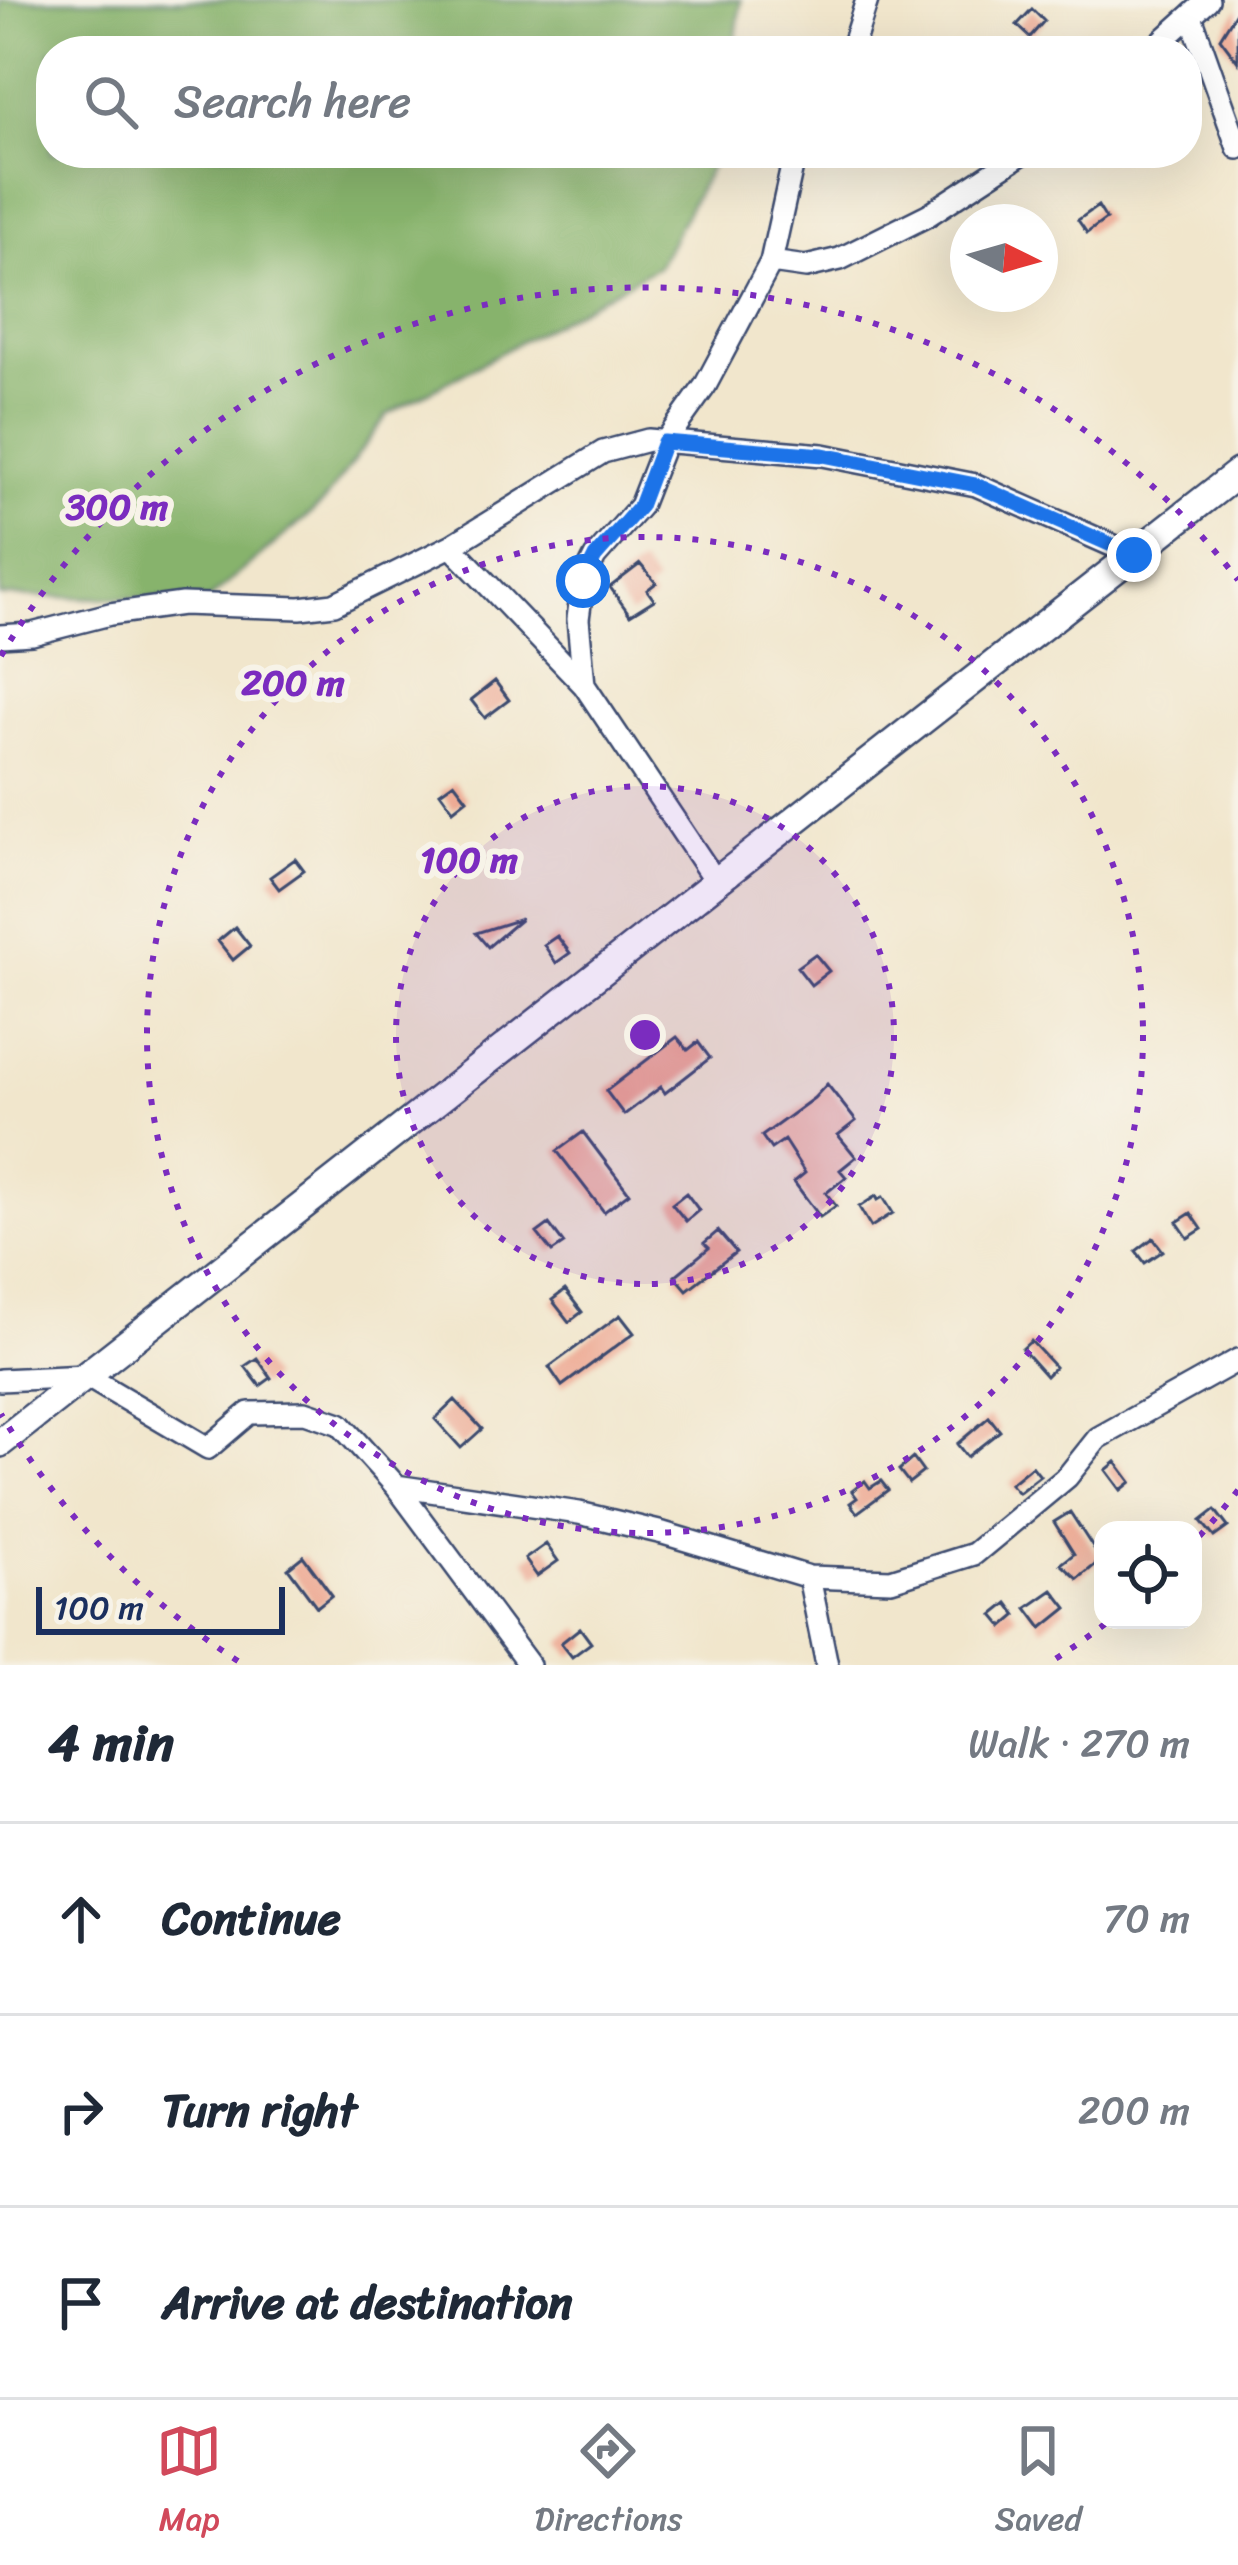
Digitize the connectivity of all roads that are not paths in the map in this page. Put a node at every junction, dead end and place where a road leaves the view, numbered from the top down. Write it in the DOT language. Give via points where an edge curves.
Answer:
graph roads {
  1 [pos="867,0"];
  2 [pos="1200,8"];
  3 [pos="856,36"];
  4 [pos="1168,36"];
  5 [pos="1238,148"];
  6 [pos="792,168"];
  7 [pos="1000,168"];
  8 [pos="772,262"];
  9 [pos="664,442"];
  10 [pos="1238,473"];
  11 [pos="451,546"];
  12 [pos="1134,555"];
  13 [pos="0,636"];
  14 [pos="584,685"];
  15 [pos="716,882"];
  16 [pos="1238,1360"];
  17 [pos="86,1376"];
  18 [pos="0,1380"];
  19 [pos="0,1443"];
  20 [pos="396,1486"];
  21 [pos="809,1577"];
  22 [pos="529,1665"];
  23 [pos="827,1665"];
  1 -- 3 [label="street"];
  2 -- 4 [label="street"];
  2 -- 5 [label="street"];
  6 -- 8 [label="street"];
  7 -- 8 [label="street" via="840,259 806,267"];
  8 -- 9 [label="street" via="705,386"];
  9 -- 11 [label="street" via="603,452"];
  9 -- 12 [label="street" via="823,455 976,485"];
  9 -- 14 [label="street" via="640,506 583,581"];
  10 -- 12 [label="street"];
  11 -- 13 [label="street" via="323,607 182,604"];
  11 -- 14 [label="street"];
  12 -- 15 [label="street"];
  14 -- 15 [label="street"];
  15 -- 17 [label="street"];
  16 -- 21 [label="street" via="1098,1438 1067,1477 974,1553 891,1580"];
  17 -- 18 [label="street"];
  17 -- 19 [label="street"];
  17 -- 20 [label="street" via="208,1448 249,1413 305,1412 340,1424"];
  20 -- 21 [label="street" via="579,1513"];
  20 -- 22 [label="street"];
  21 -- 23 [label="street"];
}
